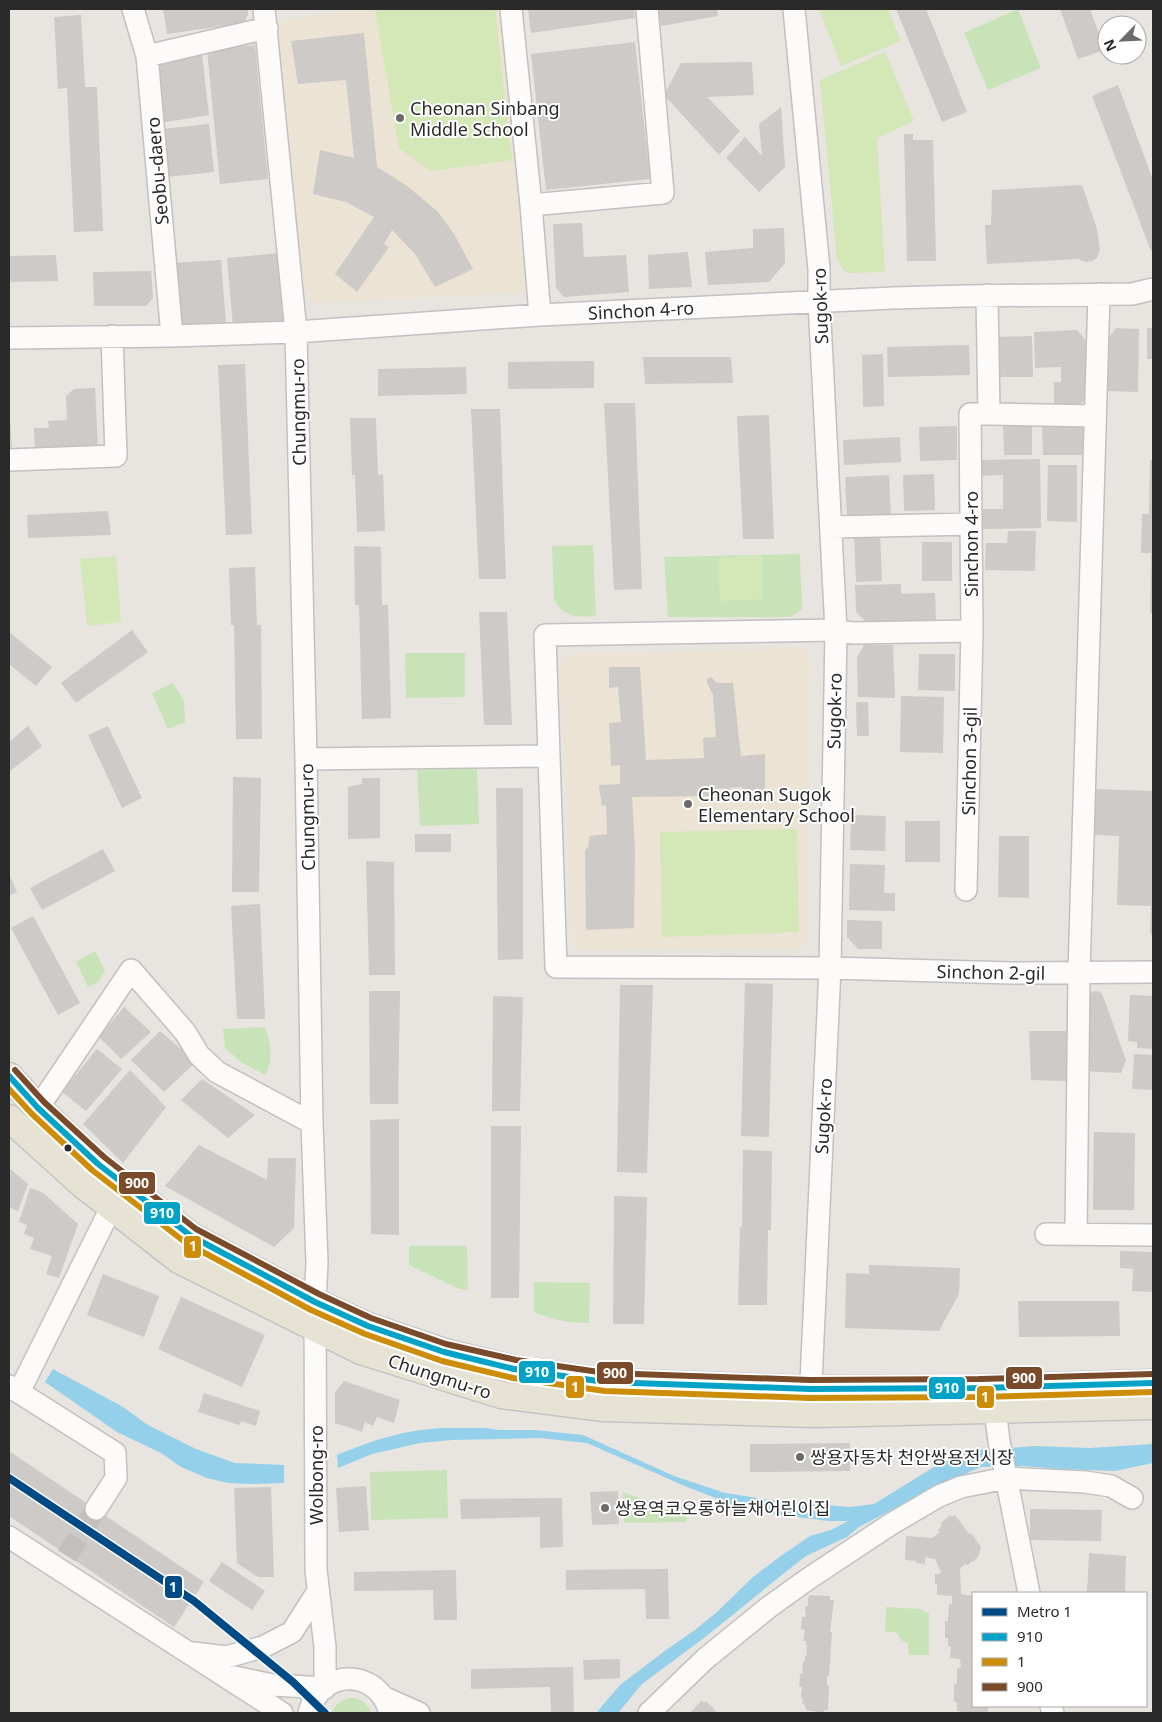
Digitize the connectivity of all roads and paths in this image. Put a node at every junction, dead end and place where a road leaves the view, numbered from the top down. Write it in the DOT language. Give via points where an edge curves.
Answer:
graph roads {
  1 [pos="133,9"];
  2 [pos="511,9"];
  3 [pos="647,9"];
  4 [pos="794,9"];
  5 [pos="266,18"];
  6 [pos="147,56"];
  7 [pos="531,205"];
  8 [pos="1153,289"];
  9 [pos="1099,294"];
  10 [pos="1132,294"];
  11 [pos="987,295"];
  12 [pos="1153,297"];
  13 [pos="819,302"];
  14 [pos="540,315"];
  15 [pos="296,332"];
  16 [pos="112,336"];
  17 [pos="172,336"];
  18 [pos="9,338"];
  19 [pos="989,414"];
  20 [pos="1095,416"];
  21 [pos="9,460"];
  22 [pos="971,524"];
  23 [pos="831,527"];
  24 [pos="836,630"];
  25 [pos="972,631"];
  26 [pos="549,756"];
  27 [pos="306,759"];
  28 [pos="966,890"];
  29 [pos="830,968"];
  30 [pos="1153,972"];
  31 [pos="1079,973"];
  32 [pos="9,1076"];
  33 [pos="38,1108"];
  34 [pos="9,1118"];
  35 [pos="312,1123"];
  36 [pos="111,1208"];
  37 [pos="1046,1234"];
  38 [pos="1076,1234"];
  39 [pos="1153,1235"];
  40 [pos="315,1315"];
  41 [pos="1153,1383"];
  42 [pos="14,1389"];
  43 [pos="810,1402"];
  44 [pos="1153,1406"];
  45 [pos="995,1410"];
  46 [pos="1006,1474"];
  47 [pos="1132,1498"];
  48 [pos="96,1509"];
  49 [pos="9,1536"];
  50 [pos="318,1591"];
  51 [pos="1029,1592"];
  52 [pos="325,1647"];
  53 [pos="187,1652"];
  54 [pos="223,1674"];
  55 [pos="351,1679"];
  56 [pos="325,1688"];
  57 [pos="387,1705"];
  58 [pos="282,1713"];
  59 [pos="309,1713"];
  60 [pos="419,1713"];
  61 [pos="649,1713"];
  1 -- 6 [label="street, Seobu-daero"];
  2 -- 7 [label="street"];
  3 -- 7 [label="street" via="663,193"];
  4 -- 13 [label="street, Sugok-ro" via="819,269"];
  5 -- 6 [label="street"];
  5 -- 15 [label="street"];
  6 -- 17 [label="street, Seobu-daero"];
  7 -- 14 [label="street"];
  8 -- 10 [label="street, Sinchon 4-ro"];
  9 -- 10 [label="street, Sinchon 4-ro"];
  9 -- 11 [label="street, Sinchon 4-ro"];
  9 -- 20 [label="street"];
  10 -- 12 [label="street"];
  11 -- 13 [label="street, Sinchon 4-ro"];
  11 -- 19 [label="street"];
  13 -- 14 [label="street, Sinchon 4-ro"];
  13 -- 23 [label="street, Sugok-ro"];
  14 -- 15 [label="street, Sinchon 4-ro"];
  15 -- 17 [label="street, Sinchon 4-ro"];
  15 -- 27 [label="street, Chungmu-ro"];
  16 -- 17 [label="street, Sinchon 4-ro"];
  16 -- 18 [label="street, Sinchon 4-ro"];
  16 -- 21 [label="street" via="116,456"];
  19 -- 20 [label="street"];
  19 -- 22 [label="street, Sinchon 4-ro" via="970,414"];
  20 -- 31 [label="street"];
  22 -- 23 [label="street"];
  22 -- 25 [label="street, Sinchon 4-ro"];
  23 -- 24 [label="street, Sugok-ro"];
  24 -- 25 [label="street" via="852,633"];
  24 -- 26 [label="street" via="545,635"];
  24 -- 29 [label="street, Sugok-ro"];
  25 -- 28 [label="street, Sinchon 3-gil"];
  26 -- 27 [label="street"];
  26 -- 29 [label="street, Sinchon 2-gil" via="556,966"];
  27 -- 35 [label="street, Chungmu-ro"];
  29 -- 31 [label="street, Sinchon 2-gil"];
  29 -- 43 [label="street, Sugok-ro"];
  30 -- 31 [label="street, Sinchon 2-gil"];
  31 -- 38 [label="street"];
  32 -- 33 [label="main road, Chungmu-ro"];
  33 -- 35 [label="street" via="131,970 185,1032 199,1055 217,1072"];
  33 -- 40 [label="main road, Chungmu-ro" via="98,1164 191,1236"];
  34 -- 36 [label="main road, Chungmu-ro"];
  35 -- 40 [label="street, Chungmu-ro" via="317,1263"];
  36 -- 40 [label="main road, Chungmu-ro" via="179,1260"];
  36 -- 42 [label="street"];
  37 -- 38 [label="street"];
  38 -- 39 [label="street"];
  40 -- 43 [label="main road, Chungmu-ro" via="368,1326 444,1352 514,1369 605,1382"];
  40 -- 50 [label="street, Wolbong-ro"];
  41 -- 43 [label="main road, Chungmu-ro" via="979,1388"];
  42 -- 48 [label="street" via="115,1453 116,1478"];
  43 -- 45 [label="main road, Chungmu-ro"];
  44 -- 45 [label="main road, Chungmu-ro"];
  45 -- 46 [label="street"];
  46 -- 47 [label="street" via="1111,1486"];
  46 -- 51 [label="street"];
  46 -- 61 [label="street" via="939,1496 842,1556 769,1607 706,1659"];
  49 -- 53 [label="street" via="63,1562"];
  50 -- 52 [label="street, Wolbong-ro"];
  50 -- 53 [label="street" via="292,1632 263,1647 226,1657"];
  52 -- 55 [label="street"];
  52 -- 56 [label="street, Wolbong-ro"];
  53 -- 54 [label="street"];
  54 -- 56 [label="street" via="273,1685"];
  54 -- 58 [label="street"];
  55 -- 56 [label="street" via="330,1683"];
  55 -- 57 [label="street" via="369,1684 380,1692"];
  56 -- 59 [label="street" via="319,1692"];
  57 -- 60 [label="street"];
}
